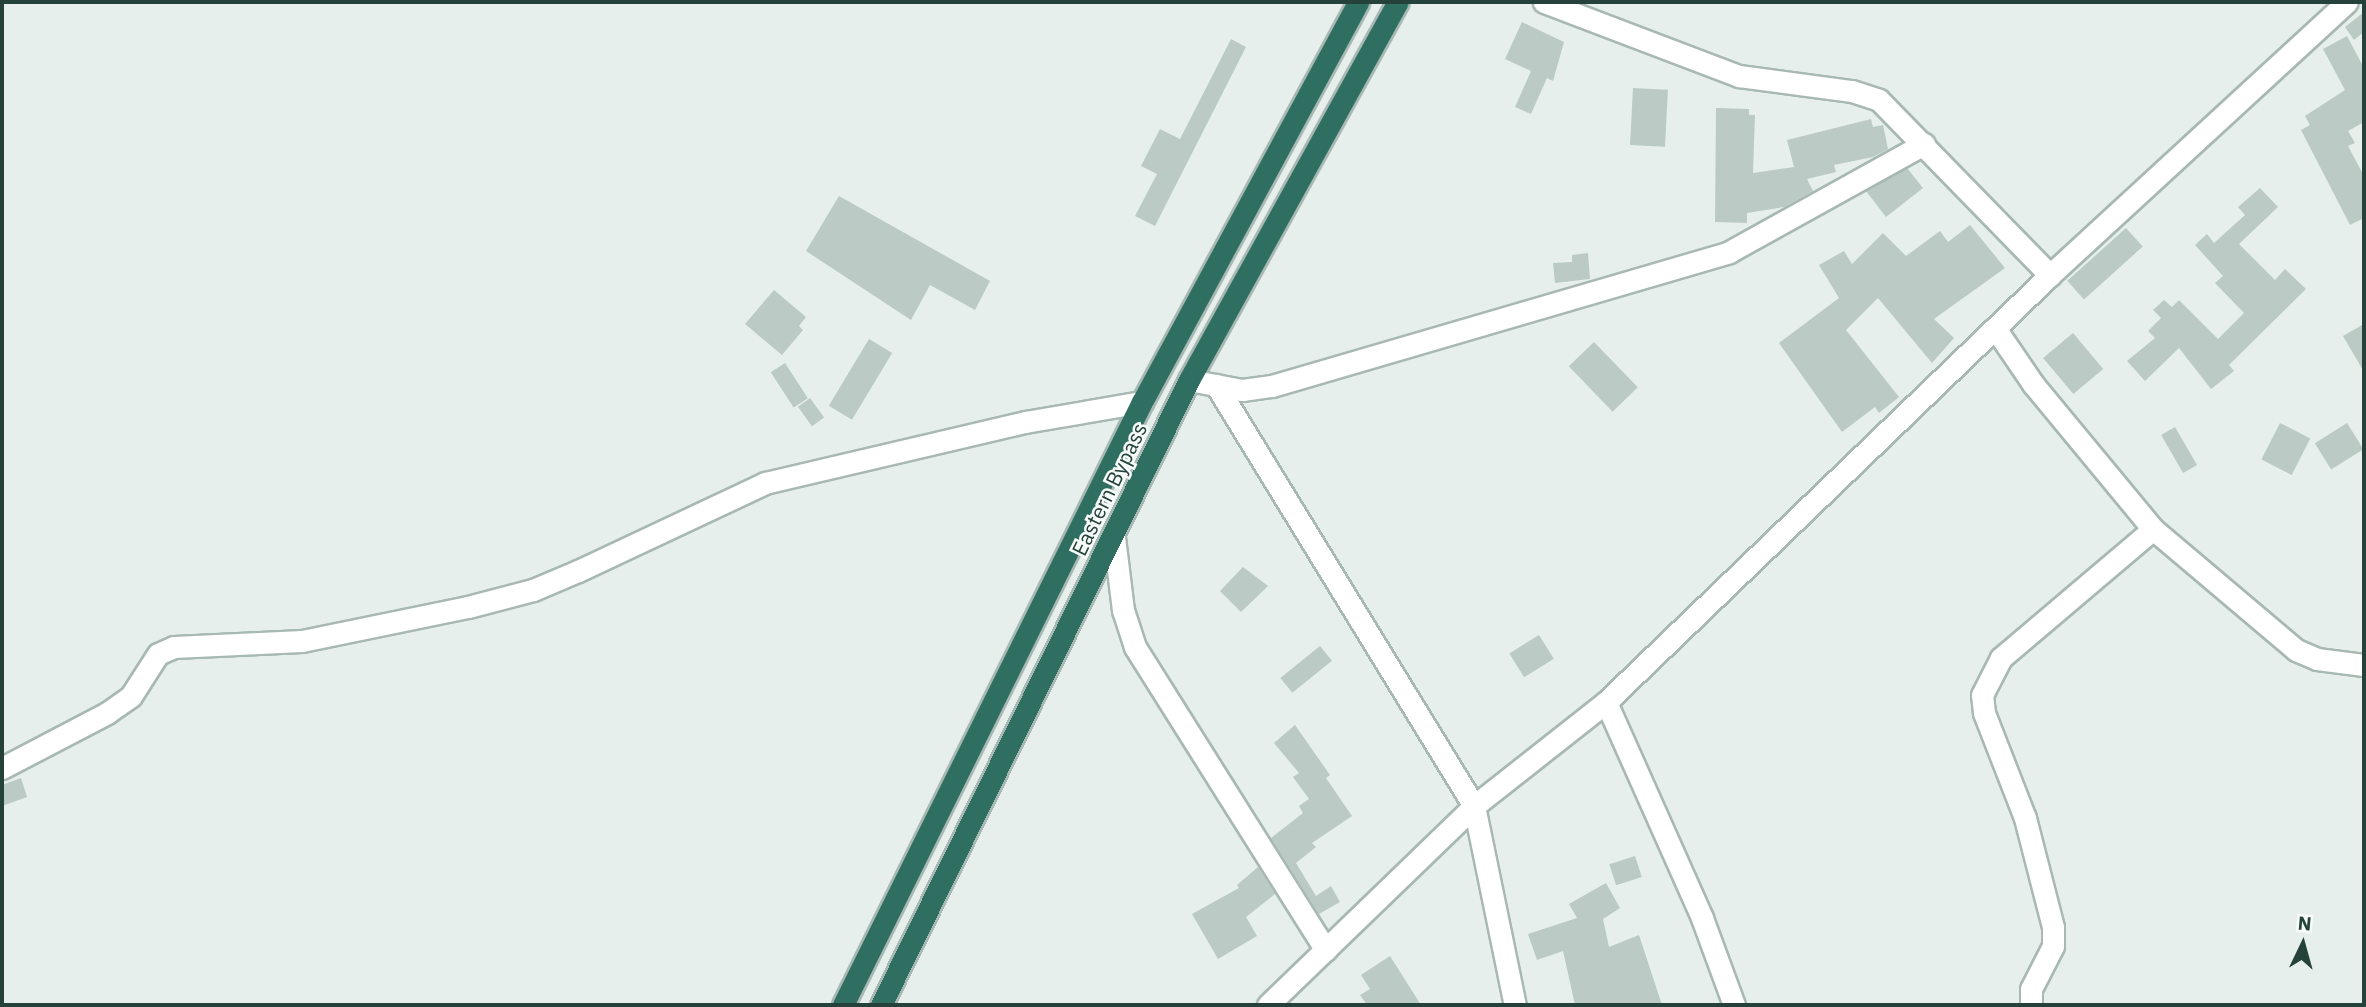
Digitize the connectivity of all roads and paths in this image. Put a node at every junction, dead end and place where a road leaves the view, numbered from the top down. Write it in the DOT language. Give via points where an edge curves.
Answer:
graph roads {
  1 [pos="1358,2"];
  2 [pos="1398,2"];
  3 [pos="1544,2"];
  4 [pos="2347,2"];
  5 [pos="1924,144"];
  6 [pos="2050,275"];
  7 [pos="1995,328"];
  8 [pos="1189,380"];
  9 [pos="1216,385"];
  10 [pos="1142,402"];
  11 [pos="2152,529"];
  12 [pos="1114,537"];
  13 [pos="2364,664"];
  14 [pos="1606,702"];
  15 [pos="2,768"];
  16 [pos="1474,806"];
  17 [pos="1326,950"];
  18 [pos="843,1005"];
  19 [pos="881,1005"];
  20 [pos="1268,1005"];
  21 [pos="1515,1005"];
  22 [pos="1734,1005"];
  23 [pos="2031,1005"];
  1 -- 10 [label="highway, Eastern Bypass"];
  2 -- 8 [label="highway, Eastern Bypass"];
  3 -- 5 [label="street" via="1740,76 1852,91 1879,100"];
  4 -- 6 [label="street"];
  5 -- 6 [label="street"];
  5 -- 9 [label="street" via="1729,252 1272,386 1242,390"];
  6 -- 7 [label="street"];
  7 -- 11 [label="street" via="2033,384"];
  7 -- 14 [label="street"];
  8 -- 9 [label="street"];
  8 -- 12 [label="highway, Eastern Bypass"];
  9 -- 16 [label="street"];
  10 -- 15 [label="street" via="1025,422 765,483 534,590 468,607 302,640 174,647 158,654 131,696 107,713"];
  10 -- 18 [label="highway, Eastern Bypass"];
  11 -- 13 [label="street" via="2296,650 2317,659"];
  11 -- 23 [label="street" via="2001,658 1982,695 1984,713 2025,818 2053,927 2053,946 2031,989"];
  12 -- 17 [label="street" via="1123,610 1135,647"];
  12 -- 19 [label="highway, Eastern Bypass"];
  14 -- 16 [label="street"];
  14 -- 22 [label="street" via="1702,918"];
  16 -- 17 [label="street"];
  16 -- 21 [label="street"];
  17 -- 20 [label="street"];
}
